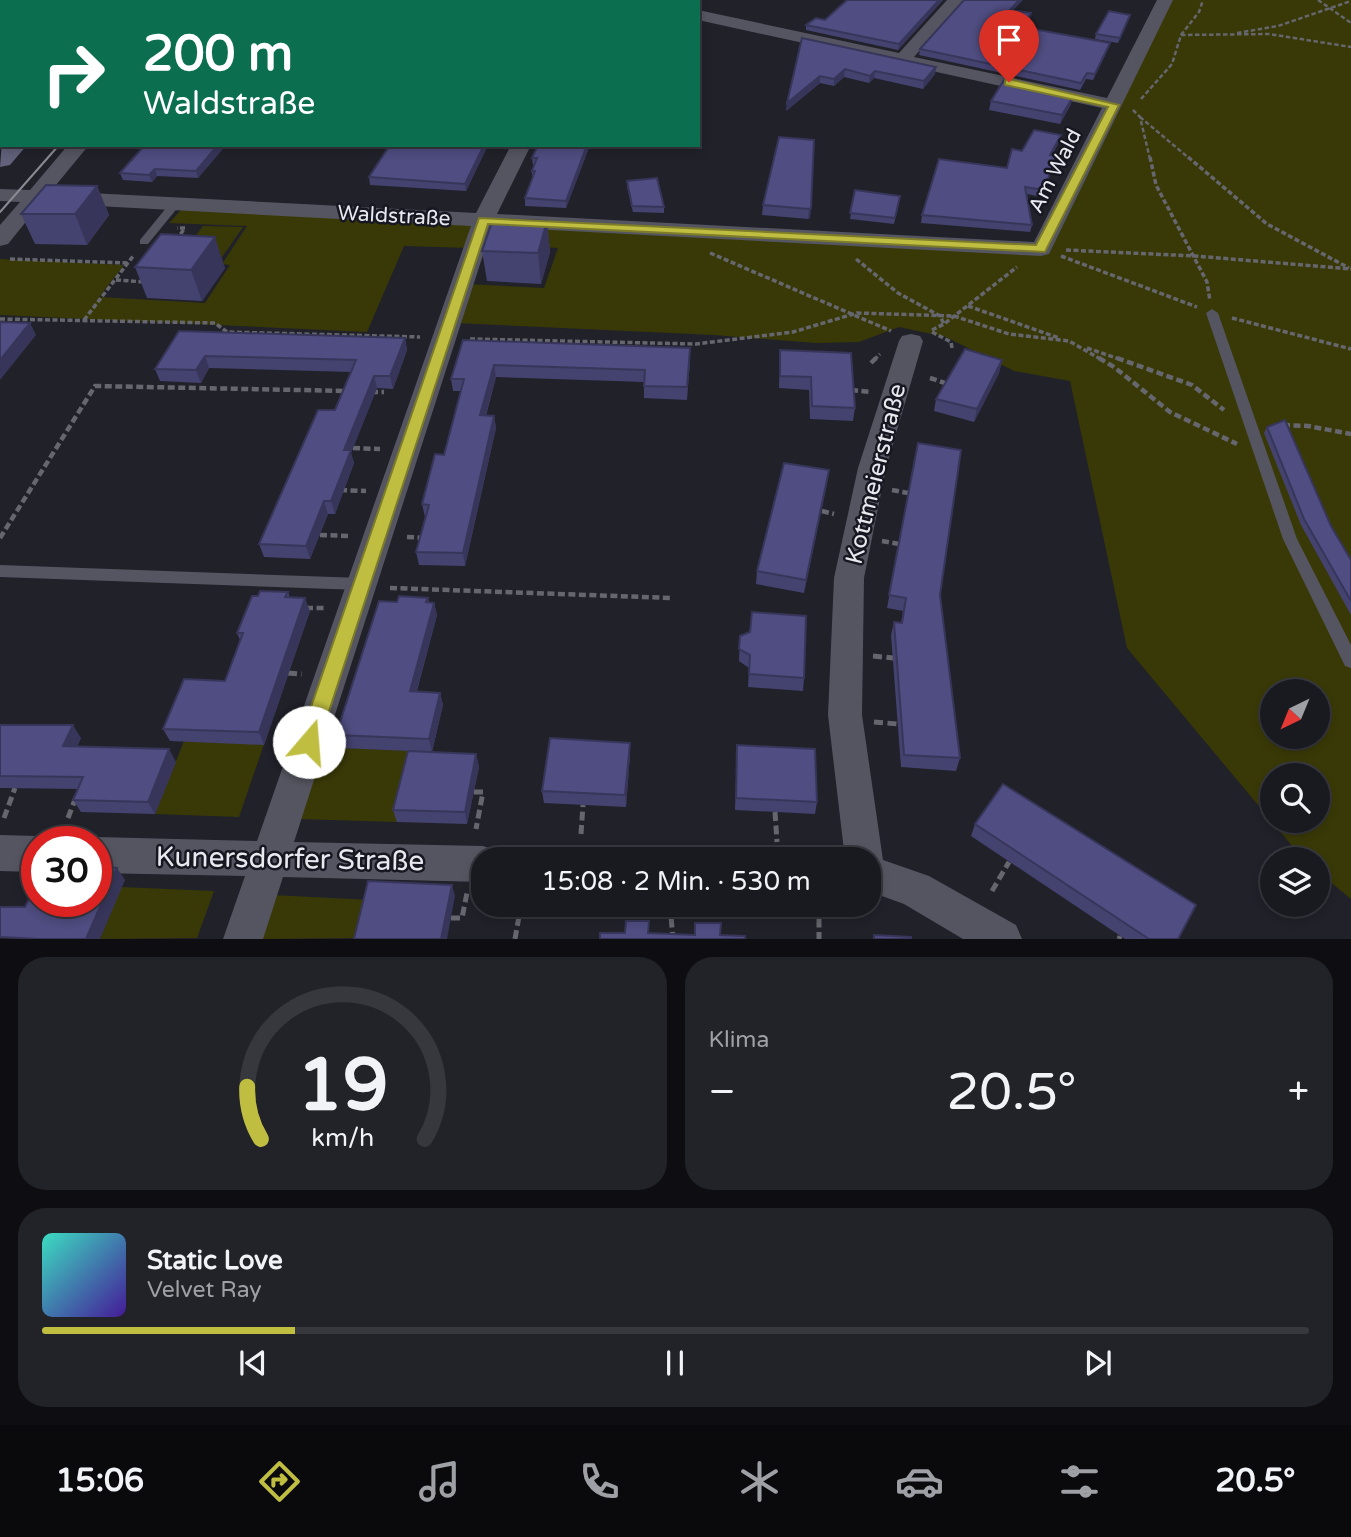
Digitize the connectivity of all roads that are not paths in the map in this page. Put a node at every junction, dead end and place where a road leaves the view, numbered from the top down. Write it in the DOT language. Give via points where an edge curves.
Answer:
graph roads {
  1 [pos="956,0"];
  2 [pos="1165,0"];
  3 [pos="700,15"];
  4 [pos="903,60"];
  5 [pos="1114,105"];
  6 [pos="77,147"];
  7 [pos="520,147"];
  8 [pos="0,195"];
  9 [pos="36,197"];
  10 [pos="175,204"];
  11 [pos="483,220"];
  12 [pos="0,239"];
  13 [pos="144,242"];
  14 [pos="1041,249"];
  15 [pos="1212,313"];
  16 [pos="911,341"];
  17 [pos="0,571"];
  18 [pos="373,586"];
  19 [pos="1351,660"];
  20 [pos="2,835"];
  21 [pos="21,845"];
  22 [pos="862,847"];
  23 [pos="112,855"];
  24 [pos="270,859"];
  25 [pos="471,861"];
  26 [pos="881,877"];
  27 [pos="243,939"];
  28 [pos="1002,939"];
  1 -- 4 [label="street"];
  2 -- 5 [label="street, Am Wald"];
  3 -- 4 [label="street"];
  4 -- 5 [label="street"];
  5 -- 14 [label="street, Am Wald"];
  6 -- 9 [label="street"];
  7 -- 11 [label="street"];
  8 -- 9 [label="street, Waldstraße"];
  9 -- 10 [label="street, Waldstraße"];
  9 -- 12 [label="street"];
  10 -- 11 [label="street, Waldstraße"];
  10 -- 13 [label="lane"];
  11 -- 14 [label="street, Waldstraße"];
  11 -- 18 [label="street" via="443,338"];
  15 -- 19 [label="lane" via="1290,539"];
  16 -- 22 [label="street, Kottmeierstraße" via="872,468 849,578 845,715"];
  17 -- 18 [label="lane"];
  18 -- 24 [label="street"];
  20 -- 21 [label="street"];
  23 -- 24 [label="street, Kunersdorfer Straße"];
  24 -- 25 [label="street, Kunersdorfer Straße"];
  24 -- 27 [label="street"];
  26 -- 28 [label="street" via="915,889"];
}
